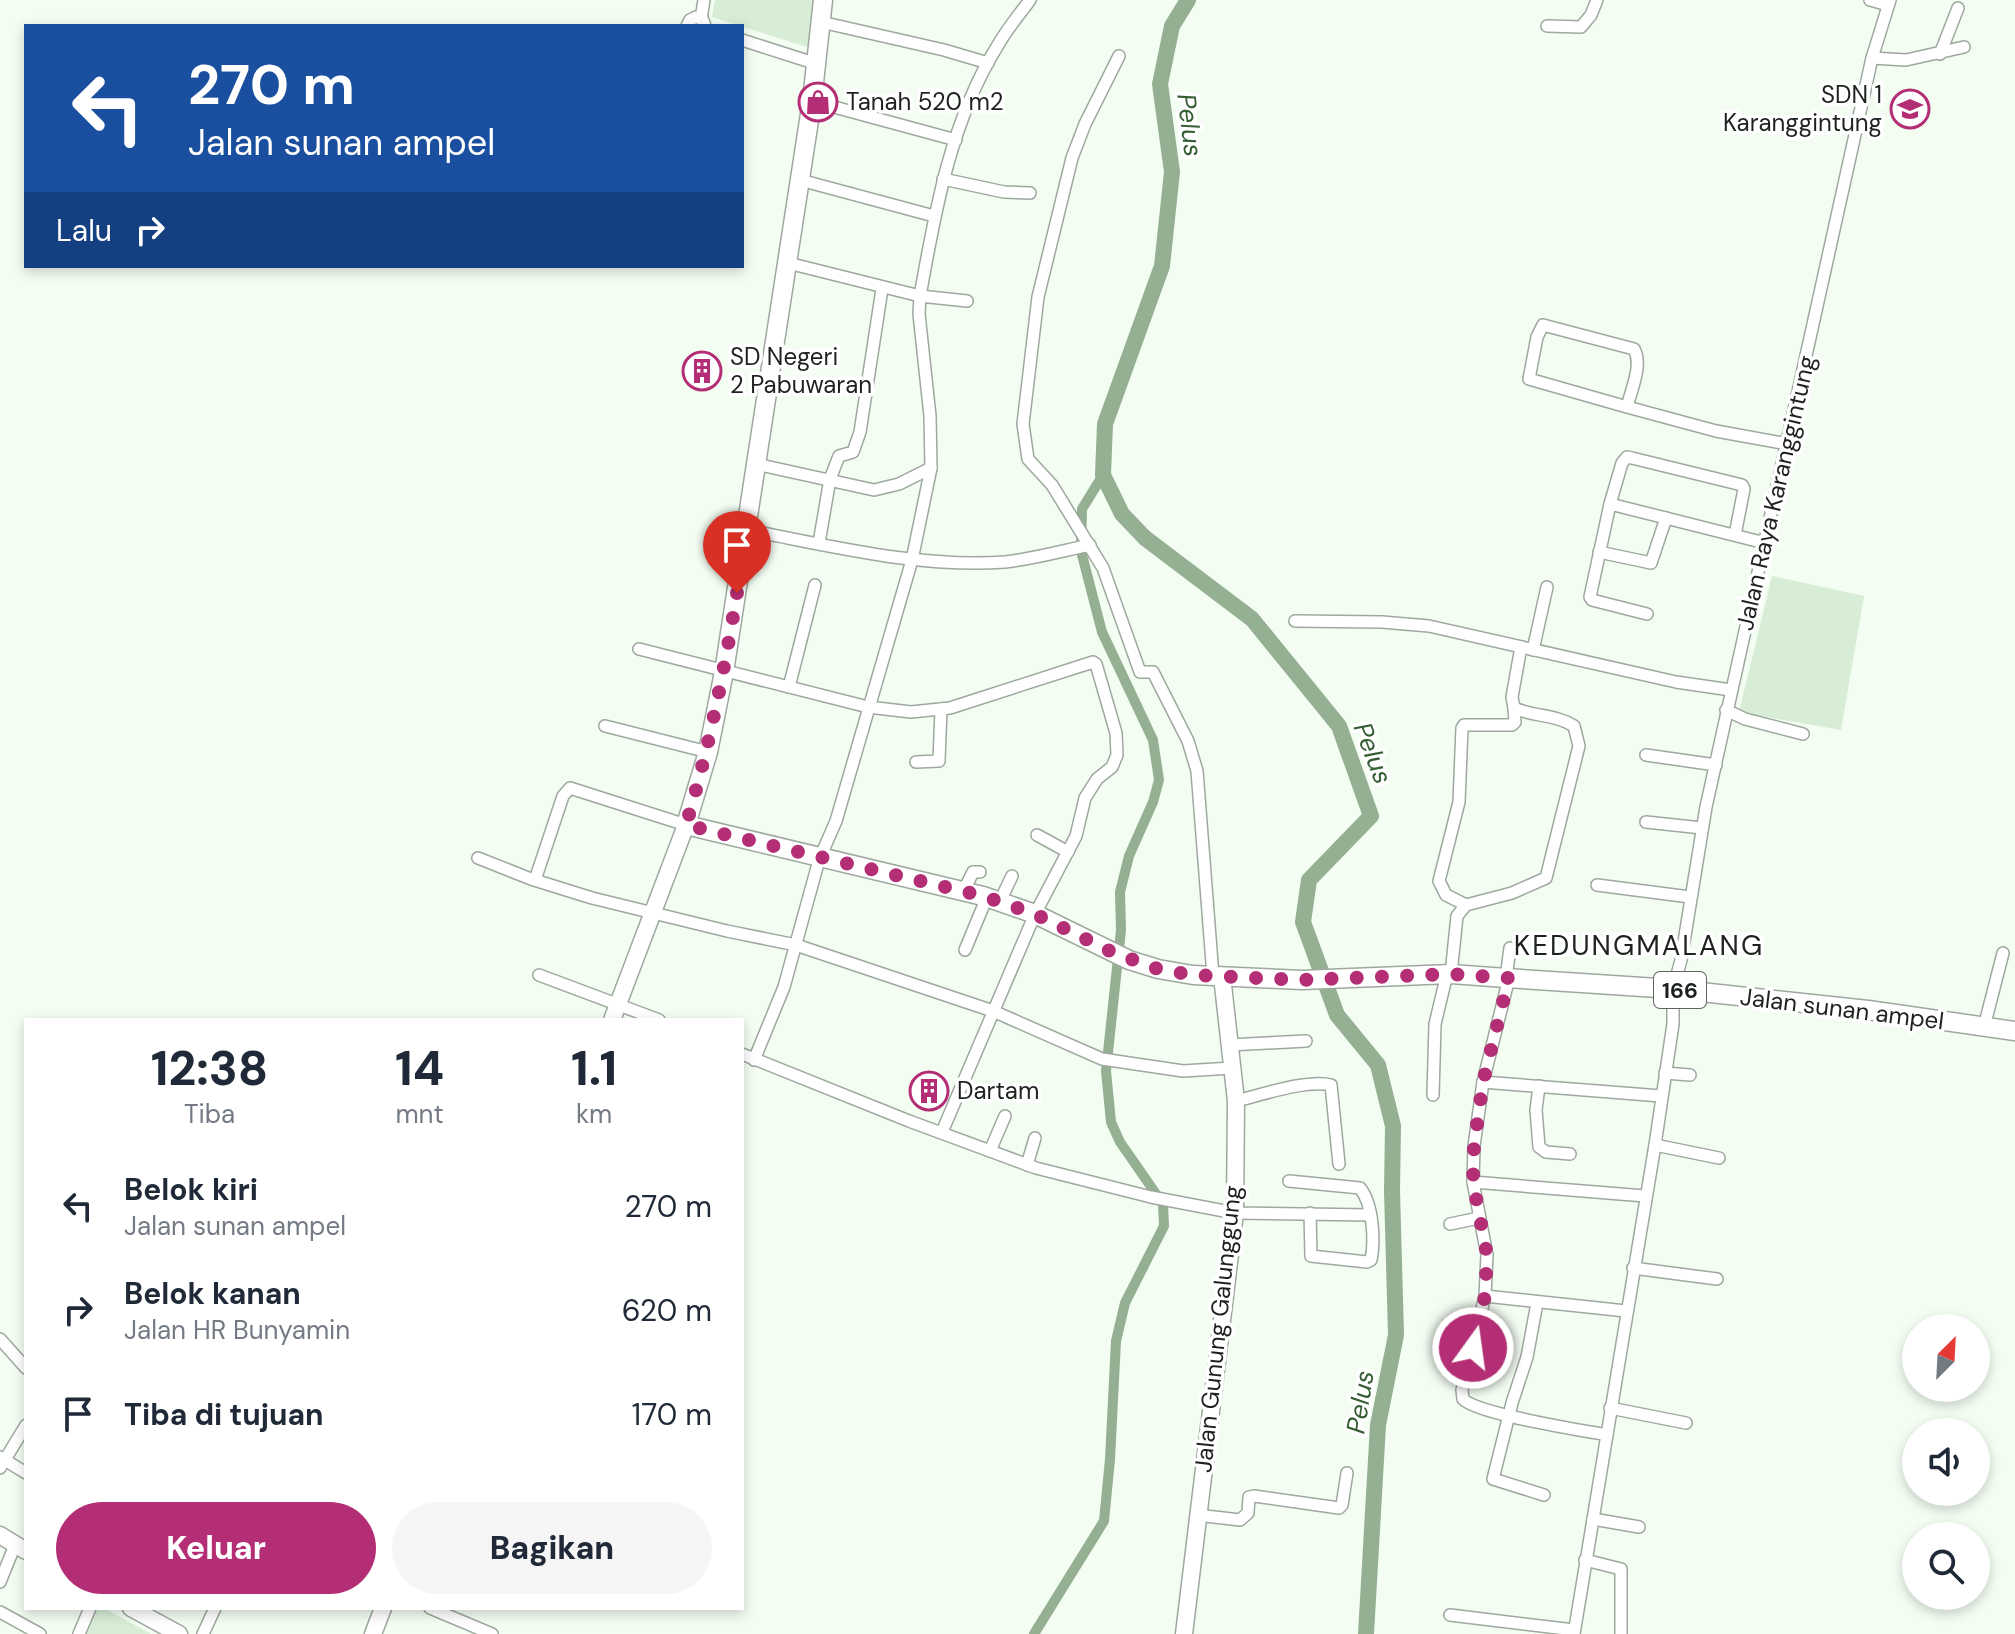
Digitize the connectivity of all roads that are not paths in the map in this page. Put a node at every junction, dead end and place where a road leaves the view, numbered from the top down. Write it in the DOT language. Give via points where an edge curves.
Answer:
graph roads {
  1 [pos="697,0"];
  2 [pos="704,0"];
  3 [pos="823,0"];
  4 [pos="1030,0"];
  5 [pos="1597,0"];
  6 [pos="1870,0"];
  7 [pos="1889,2"];
  8 [pos="1958,8"];
  9 [pos="697,22"];
  10 [pos="821,22"];
  11 [pos="1547,26"];
  12 [pos="744,41"];
  13 [pos="1964,47"];
  14 [pos="1940,54"];
  15 [pos="1119,56"];
  16 [pos="1872,58"];
  17 [pos="988,63"];
  18 [pos="817,64"];
  19 [pos="812,101"];
  20 [pos="956,140"];
  21 [pos="943,179"];
  22 [pos="800,180"];
  23 [pos="1030,193"];
  24 [pos="934,216"];
  25 [pos="788,263"];
  26 [pos="882,289"];
  27 [pos="920,296"];
  28 [pos="967,301"];
  29 [pos="1627,407"];
  30 [pos="1788,444"];
  31 [pos="756,464"];
  32 [pos="931,468"];
  33 [pos="830,479"];
  34 [pos="1610,504"];
  35 [pos="1666,518"];
  36 [pos="747,530"];
  37 [pos="1735,535"];
  38 [pos="819,543"];
  39 [pos="1765,543"];
  40 [pos="1090,545"];
  41 [pos="1599,552"];
  42 [pos="912,560"];
  43 [pos="815,585"];
  44 [pos="1547,587"];
  45 [pos="1647,614"];
  46 [pos="1295,621"];
  47 [pos="1527,648"];
  48 [pos="639,649"];
  49 [pos="724,672"];
  50 [pos="789,687"];
  51 [pos="1731,690"];
  52 [pos="868,707"];
  53 [pos="1514,708"];
  54 [pos="941,709"];
  55 [pos="1726,710"];
  56 [pos="605,726"];
  57 [pos="1803,734"];
  58 [pos="708,752"];
  59 [pos="1646,755"];
  60 [pos="916,762"];
  61 [pos="1716,765"];
  62 [pos="1646,822"];
  63 [pos="686,825"];
  64 [pos="1702,828"];
  65 [pos="1037,835"];
  66 [pos="1068,852"];
  67 [pos="821,857"];
  68 [pos="478,858"];
  69 [pos="980,872"];
  70 [pos="1012,876"];
  71 [pos="535,880"];
  72 [pos="1597,885"];
  73 [pos="964,890"];
  74 [pos="1690,897"];
  75 [pos="993,899"];
  76 [pos="1466,905"];
  77 [pos="652,913"];
  78 [pos="1035,914"];
  79 [pos="796,945"];
  80 [pos="1510,948"];
  81 [pos="965,950"];
  82 [pos="2003,953"];
  83 [pos="1449,974"];
  84 [pos="539,975"];
  85 [pos="1217,976"];
  86 [pos="1508,978"];
  87 [pos="1673,989"];
  88 [pos="619,1003"];
  89 [pos="993,1011"];
  90 [pos="613,1018"];
  91 [pos="654,1018"];
  92 [pos="1984,1027"];
  93 [pos="2015,1031"];
  94 [pos="1306,1041"];
  95 [pos="1229,1045"];
  96 [pos="744,1055"];
  97 [pos="754,1060"];
  98 [pos="1232,1068"];
  99 [pos="1665,1073"];
  100 [pos="1690,1075"];
  101 [pos="1483,1082"];
  102 [pos="1539,1086"];
  103 [pos="1433,1095"];
  104 [pos="1661,1096"];
  105 [pos="1236,1101"];
  106 [pos="1005,1116"];
  107 [pos="942,1132"];
  108 [pos="1035,1138"];
  109 [pos="1655,1145"];
  110 [pos="990,1151"];
  111 [pos="1570,1154"];
  112 [pos="1719,1158"];
  113 [pos="1339,1164"];
  114 [pos="1027,1165"];
  115 [pos="1289,1181"];
  116 [pos="1473,1182"];
  117 [pos="1645,1196"];
  118 [pos="1235,1213"];
  119 [pos="1310,1213"];
  120 [pos="1370,1215"];
  121 [pos="1479,1218"];
  122 [pos="1450,1224"];
  123 [pos="1633,1268"];
  124 [pos="1717,1279"];
  125 [pos="1485,1296"];
  126 [pos="1537,1303"];
  127 [pos="1626,1311"];
  128 [pos="0,1339"];
  129 [pos="24,1365"];
  130 [pos="1610,1408"];
  131 [pos="1509,1415"];
  132 [pos="1686,1423"];
  133 [pos="24,1428"];
  134 [pos="1607,1435"];
  135 [pos="1,1462"];
  136 [pos="24,1472"];
  137 [pos="1347,1473"];
  138 [pos="1544,1495"];
  139 [pos="1197,1515"];
  140 [pos="1593,1519"];
  141 [pos="1639,1527"];
  142 [pos="0,1535"];
  143 [pos="21,1548"];
  144 [pos="1585,1560"];
  145 [pos="0,1582"];
  146 [pos="89,1610"];
  147 [pos="135,1610"];
  148 [pos="214,1610"];
  149 [pos="382,1610"];
  150 [pos="435,1610"];
  151 [pos="0,1612"];
  152 [pos="1450,1615"];
  153 [pos="1574,1632"];
  154 [pos="40,1634"];
  155 [pos="79,1634"];
  156 [pos="179,1634"];
  157 [pos="203,1634"];
  158 [pos="373,1634"];
  159 [pos="492,1634"];
  160 [pos="1184,1634"];
  161 [pos="1621,1634"];
  1 -- 9 [label="street"];
  2 -- 9 [label="street"];
  3 -- 10 [label="main road"];
  4 -- 17 [label="street"];
  5 -- 11 [label="street" via="1581,27"];
  6 -- 7 [label="street"];
  7 -- 16 [label="street, Jalan Raya Karanggintung"];
  8 -- 14 [label="street"];
  10 -- 17 [label="street"];
  10 -- 18 [label="main road"];
  12 -- 18 [label="street"];
  13 -- 14 [label="street"];
  14 -- 16 [label="street"];
  15 -- 40 [label="street" via="1072,158 1038,297 1023,424 1028,459 1052,485"];
  16 -- 30 [label="street, Jalan Raya Karanggintung"];
  17 -- 20 [label="street"];
  18 -- 19 [label="main road"];
  19 -- 20 [label="street"];
  19 -- 22 [label="main road"];
  20 -- 21 [label="street"];
  21 -- 23 [label="street"];
  21 -- 24 [label="street"];
  22 -- 24 [label="street"];
  22 -- 25 [label="main road"];
  24 -- 27 [label="street"];
  25 -- 26 [label="street"];
  25 -- 31 [label="main road"];
  26 -- 27 [label="street"];
  26 -- 33 [label="street" via="856,446 839,456"];
  27 -- 28 [label="street"];
  27 -- 32 [label="street"];
  29 -- 29 [label="street" via="1638,357 1634,349 1543,325 1529,379"];
  29 -- 30 [label="street"];
  30 -- 39 [label="street, Jalan Raya Karanggintung"];
  31 -- 33 [label="street"];
  31 -- 36 [label="main road"];
  32 -- 33 [label="street" via="874,490"];
  32 -- 42 [label="street"];
  33 -- 38 [label="street"];
  34 -- 35 [label="street"];
  34 -- 37 [label="street" via="1624,459 1659,464 1742,485"];
  34 -- 41 [label="street"];
  35 -- 37 [label="street"];
  35 -- 41 [label="street" via="1651,563"];
  36 -- 38 [label="street"];
  36 -- 49 [label="main road"];
  37 -- 39 [label="street"];
  38 -- 42 [label="street"];
  39 -- 51 [label="street, Jalan Raya Karanggintung"];
  40 -- 42 [label="street" via="1007,562"];
  40 -- 85 [label="street" via="1140,672 1153,672 1196,766"];
  41 -- 45 [label="street" via="1592,600"];
  42 -- 52 [label="street"];
  43 -- 50 [label="street"];
  44 -- 47 [label="street"];
  46 -- 47 [label="street" via="1407,623"];
  47 -- 51 [label="street"];
  47 -- 53 [label="street" via="1512,697"];
  48 -- 49 [label="street"];
  49 -- 50 [label="street"];
  49 -- 58 [label="main road"];
  50 -- 52 [label="street"];
  51 -- 55 [label="street, Jalan Raya Karanggintung"];
  52 -- 54 [label="street"];
  52 -- 67 [label="street"];
  53 -- 76 [label="street" via="1512,725 1462,728 1459,802 1439,881 1446,895"];
  53 -- 76 [label="street" via="1564,720 1574,726 1579,746 1546,878"];
  54 -- 60 [label="street" via="939,761"];
  54 -- 66 [label="street" via="1096,664 1117,755 1085,798"];
  55 -- 57 [label="street"];
  55 -- 61 [label="street, Jalan Raya Karanggintung"];
  56 -- 58 [label="street"];
  58 -- 63 [label="main road"];
  59 -- 61 [label="street"];
  61 -- 64 [label="street, Jalan Raya Karanggintung"];
  62 -- 64 [label="street"];
  63 -- 67 [label="main road, Jalan sunan ampel / 166"];
  63 -- 71 [label="street" via="570,788"];
  63 -- 77 [label="street"];
  64 -- 74 [label="street, Jalan Raya Karanggintung"];
  65 -- 66 [label="street"];
  66 -- 78 [label="street"];
  67 -- 73 [label="main road, Jalan sunan ampel / 166"];
  67 -- 79 [label="street"];
  68 -- 71 [label="street"];
  69 -- 73 [label="street" via="973,872"];
  70 -- 75 [label="street"];
  71 -- 77 [label="street"];
  72 -- 74 [label="street"];
  73 -- 75 [label="main road, Jalan sunan ampel / 166"];
  74 -- 87 [label="street, Jalan Raya Karanggintung"];
  75 -- 78 [label="main road, Jalan sunan ampel / 166"];
  75 -- 81 [label="street"];
  76 -- 83 [label="street" via="1457,916"];
  77 -- 79 [label="street"];
  77 -- 88 [label="street"];
  78 -- 85 [label="main road, Jalan sunan ampel / 166" via="1158,969"];
  78 -- 89 [label="street"];
  79 -- 89 [label="street"];
  79 -- 97 [label="street"];
  80 -- 86 [label="street"];
  82 -- 92 [label="street"];
  83 -- 85 [label="main road, Jalan sunan ampel / 166" via="1302,980"];
  83 -- 86 [label="main road, Jalan sunan ampel / 166"];
  83 -- 103 [label="street" via="1435,1024"];
  84 -- 88 [label="street"];
  85 -- 95 [label="street, Jalan Gunung Galunggung"];
  86 -- 87 [label="main road, Jalan sunan ampel / 166" via="1543,973"];
  86 -- 101 [label="street"];
  87 -- 92 [label="main road, Jalan sunan ampel / 166"];
  87 -- 99 [label="street, Jalan Raya Karanggintung"];
  88 -- 90 [label="street"];
  88 -- 91 [label="street"];
  89 -- 98 [label="street" via="1102,1059 1183,1071"];
  89 -- 107 [label="street"];
  92 -- 93 [label="main road, Jalan sunan ampel / 166"];
  94 -- 95 [label="street"];
  95 -- 98 [label="street, Jalan Gunung Galunggung"];
  96 -- 97 [label="street"];
  97 -- 107 [label="street"];
  98 -- 105 [label="street, Jalan Gunung Galunggung"];
  99 -- 100 [label="street"];
  99 -- 104 [label="street, Jalan Raya Karanggintung"];
  101 -- 102 [label="street"];
  101 -- 116 [label="street"];
  102 -- 104 [label="street"];
  102 -- 111 [label="street" via="1539,1147"];
  104 -- 109 [label="street, Jalan Raya Karanggintung"];
  105 -- 113 [label="street" via="1331,1085"];
  105 -- 118 [label="street, Jalan Gunung Galunggung"];
  106 -- 110 [label="street"];
  107 -- 110 [label="street"];
  108 -- 114 [label="street"];
  109 -- 112 [label="street"];
  109 -- 117 [label="street, Jalan Raya Karanggintung"];
  110 -- 114 [label="street"];
  114 -- 118 [label="street"];
  115 -- 120 [label="street" via="1360,1188"];
  116 -- 117 [label="street"];
  116 -- 121 [label="street"];
  117 -- 123 [label="street, Jalan Raya Karanggintung"];
  118 -- 119 [label="street"];
  118 -- 139 [label="street, Jalan Gunung Galunggung"];
  119 -- 120 [label="street"];
  119 -- 120 [label="street" via="1311,1256 1367,1262 1372,1255"];
  121 -- 122 [label="street"];
  121 -- 125 [label="street" via="1487,1255"];
  123 -- 124 [label="street"];
  123 -- 127 [label="street, Jalan Raya Karanggintung"];
  125 -- 126 [label="street"];
  125 -- 131 [label="street" via="1463,1399"];
  126 -- 127 [label="street"];
  126 -- 131 [label="street"];
  127 -- 130 [label="street, Jalan Raya Karanggintung"];
  128 -- 129 [label="street"];
  130 -- 132 [label="street"];
  130 -- 134 [label="street, Jalan Raya Karanggintung"];
  131 -- 134 [label="street"];
  131 -- 138 [label="street" via="1493,1479"];
  133 -- 135 [label="street"];
  134 -- 140 [label="street, Jalan Raya Karanggintung"];
  135 -- 136 [label="street"];
  137 -- 139 [label="street" via="1339,1508 1254,1496 1240,1520"];
  139 -- 160 [label="street, Jalan Gunung Galunggung"];
  140 -- 141 [label="street"];
  140 -- 144 [label="street, Jalan Raya Karanggintung"];
  142 -- 143 [label="street"];
  143 -- 145 [label="street"];
  144 -- 153 [label="street, Jalan Raya Karanggintung"];
  144 -- 161 [label="street" via="1621,1569"];
  146 -- 155 [label="street"];
  147 -- 156 [label="street"];
  148 -- 157 [label="street"];
  149 -- 158 [label="street"];
  150 -- 159 [label="street"];
  151 -- 154 [label="street"];
  152 -- 153 [label="street"];
}
